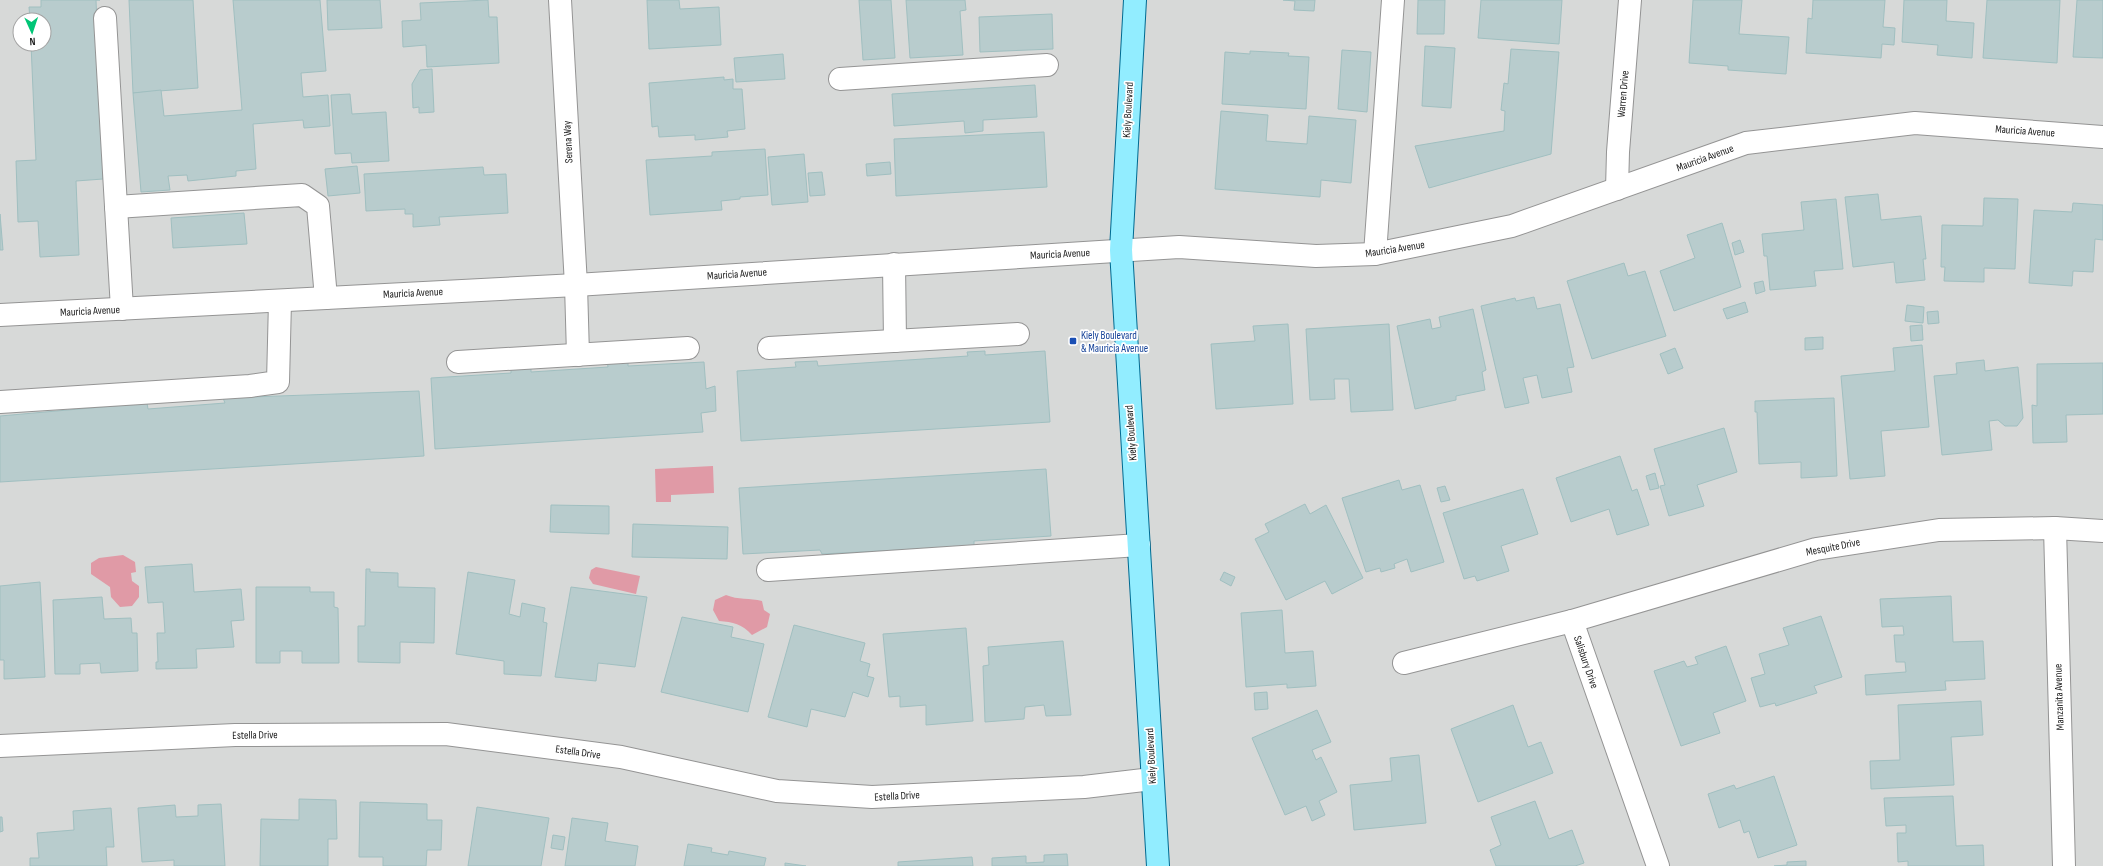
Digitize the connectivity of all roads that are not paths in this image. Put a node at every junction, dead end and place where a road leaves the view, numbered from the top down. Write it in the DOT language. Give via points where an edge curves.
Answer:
graph roads {
  1 [pos="560,0"];
  2 [pos="1135,0"];
  3 [pos="1394,0"];
  4 [pos="1630,0"];
  5 [pos="104,18"];
  6 [pos="1047,65"];
  7 [pos="840,79"];
  8 [pos="2103,137"];
  9 [pos="1617,189"];
  10 [pos="116,207"];
  11 [pos="1121,250"];
  12 [pos="1374,254"];
  13 [pos="894,264"];
  14 [pos="576,284"];
  15 [pos="326,298"];
  16 [pos="280,301"];
  17 [pos="122,309"];
  18 [pos="0,315"];
  19 [pos="1018,334"];
  20 [pos="895,341"];
  21 [pos="688,348"];
  22 [pos="769,348"];
  23 [pos="578,355"];
  24 [pos="458,362"];
  25 [pos="0,402"];
  26 [pos="2055,528"];
  27 [pos="2103,531"];
  28 [pos="1138,546"];
  29 [pos="768,570"];
  30 [pos="1572,621"];
  31 [pos="1404,663"];
  32 [pos="0,746"];
  33 [pos="1152,779"];
  34 [pos="1158,866"];
  35 [pos="1658,866"];
  36 [pos="2064,866"];
  1 -- 14 [label="street, Serena Way"];
  2 -- 11 [label="main road, Kiely Boulevard"];
  3 -- 12 [label="street"];
  4 -- 9 [label="street, Warren Drive"];
  5 -- 10 [label="street"];
  6 -- 7 [label="street"];
  8 -- 9 [label="street, Mauricia Avenue" via="1915,123 1746,143"];
  9 -- 12 [label="street, Mauricia Avenue" via="1512,226"];
  10 -- 15 [label="street" via="302,195 318,206"];
  10 -- 17 [label="street"];
  11 -- 12 [label="street, Mauricia Avenue" via="1179,247 1316,256"];
  11 -- 13 [label="street, Mauricia Avenue"];
  11 -- 28 [label="main road, Kiely Boulevard"];
  13 -- 14 [label="street, Mauricia Avenue"];
  13 -- 20 [label="street"];
  14 -- 15 [label="street, Mauricia Avenue"];
  14 -- 23 [label="street, Serena Way"];
  15 -- 16 [label="street, Mauricia Avenue"];
  16 -- 17 [label="street, Mauricia Avenue"];
  16 -- 25 [label="street" via="278,382"];
  17 -- 18 [label="street, Mauricia Avenue"];
  19 -- 20 [label="street"];
  20 -- 22 [label="street"];
  21 -- 23 [label="street"];
  23 -- 24 [label="street"];
  26 -- 27 [label="street, Mesquite Drive"];
  26 -- 30 [label="street, Mesquite Drive" via="1939,530 1816,549"];
  26 -- 36 [label="street, Manzanita Avenue"];
  28 -- 29 [label="street"];
  28 -- 33 [label="main road, Kiely Boulevard"];
  30 -- 31 [label="street, Salisbury Drive"];
  30 -- 35 [label="street, Salisbury Drive"];
  32 -- 33 [label="street, Estella Drive" via="235,735 446,734 621,757 776,791 872,797 1084,787"];
  33 -- 34 [label="main road, Kiely Boulevard"];
}
